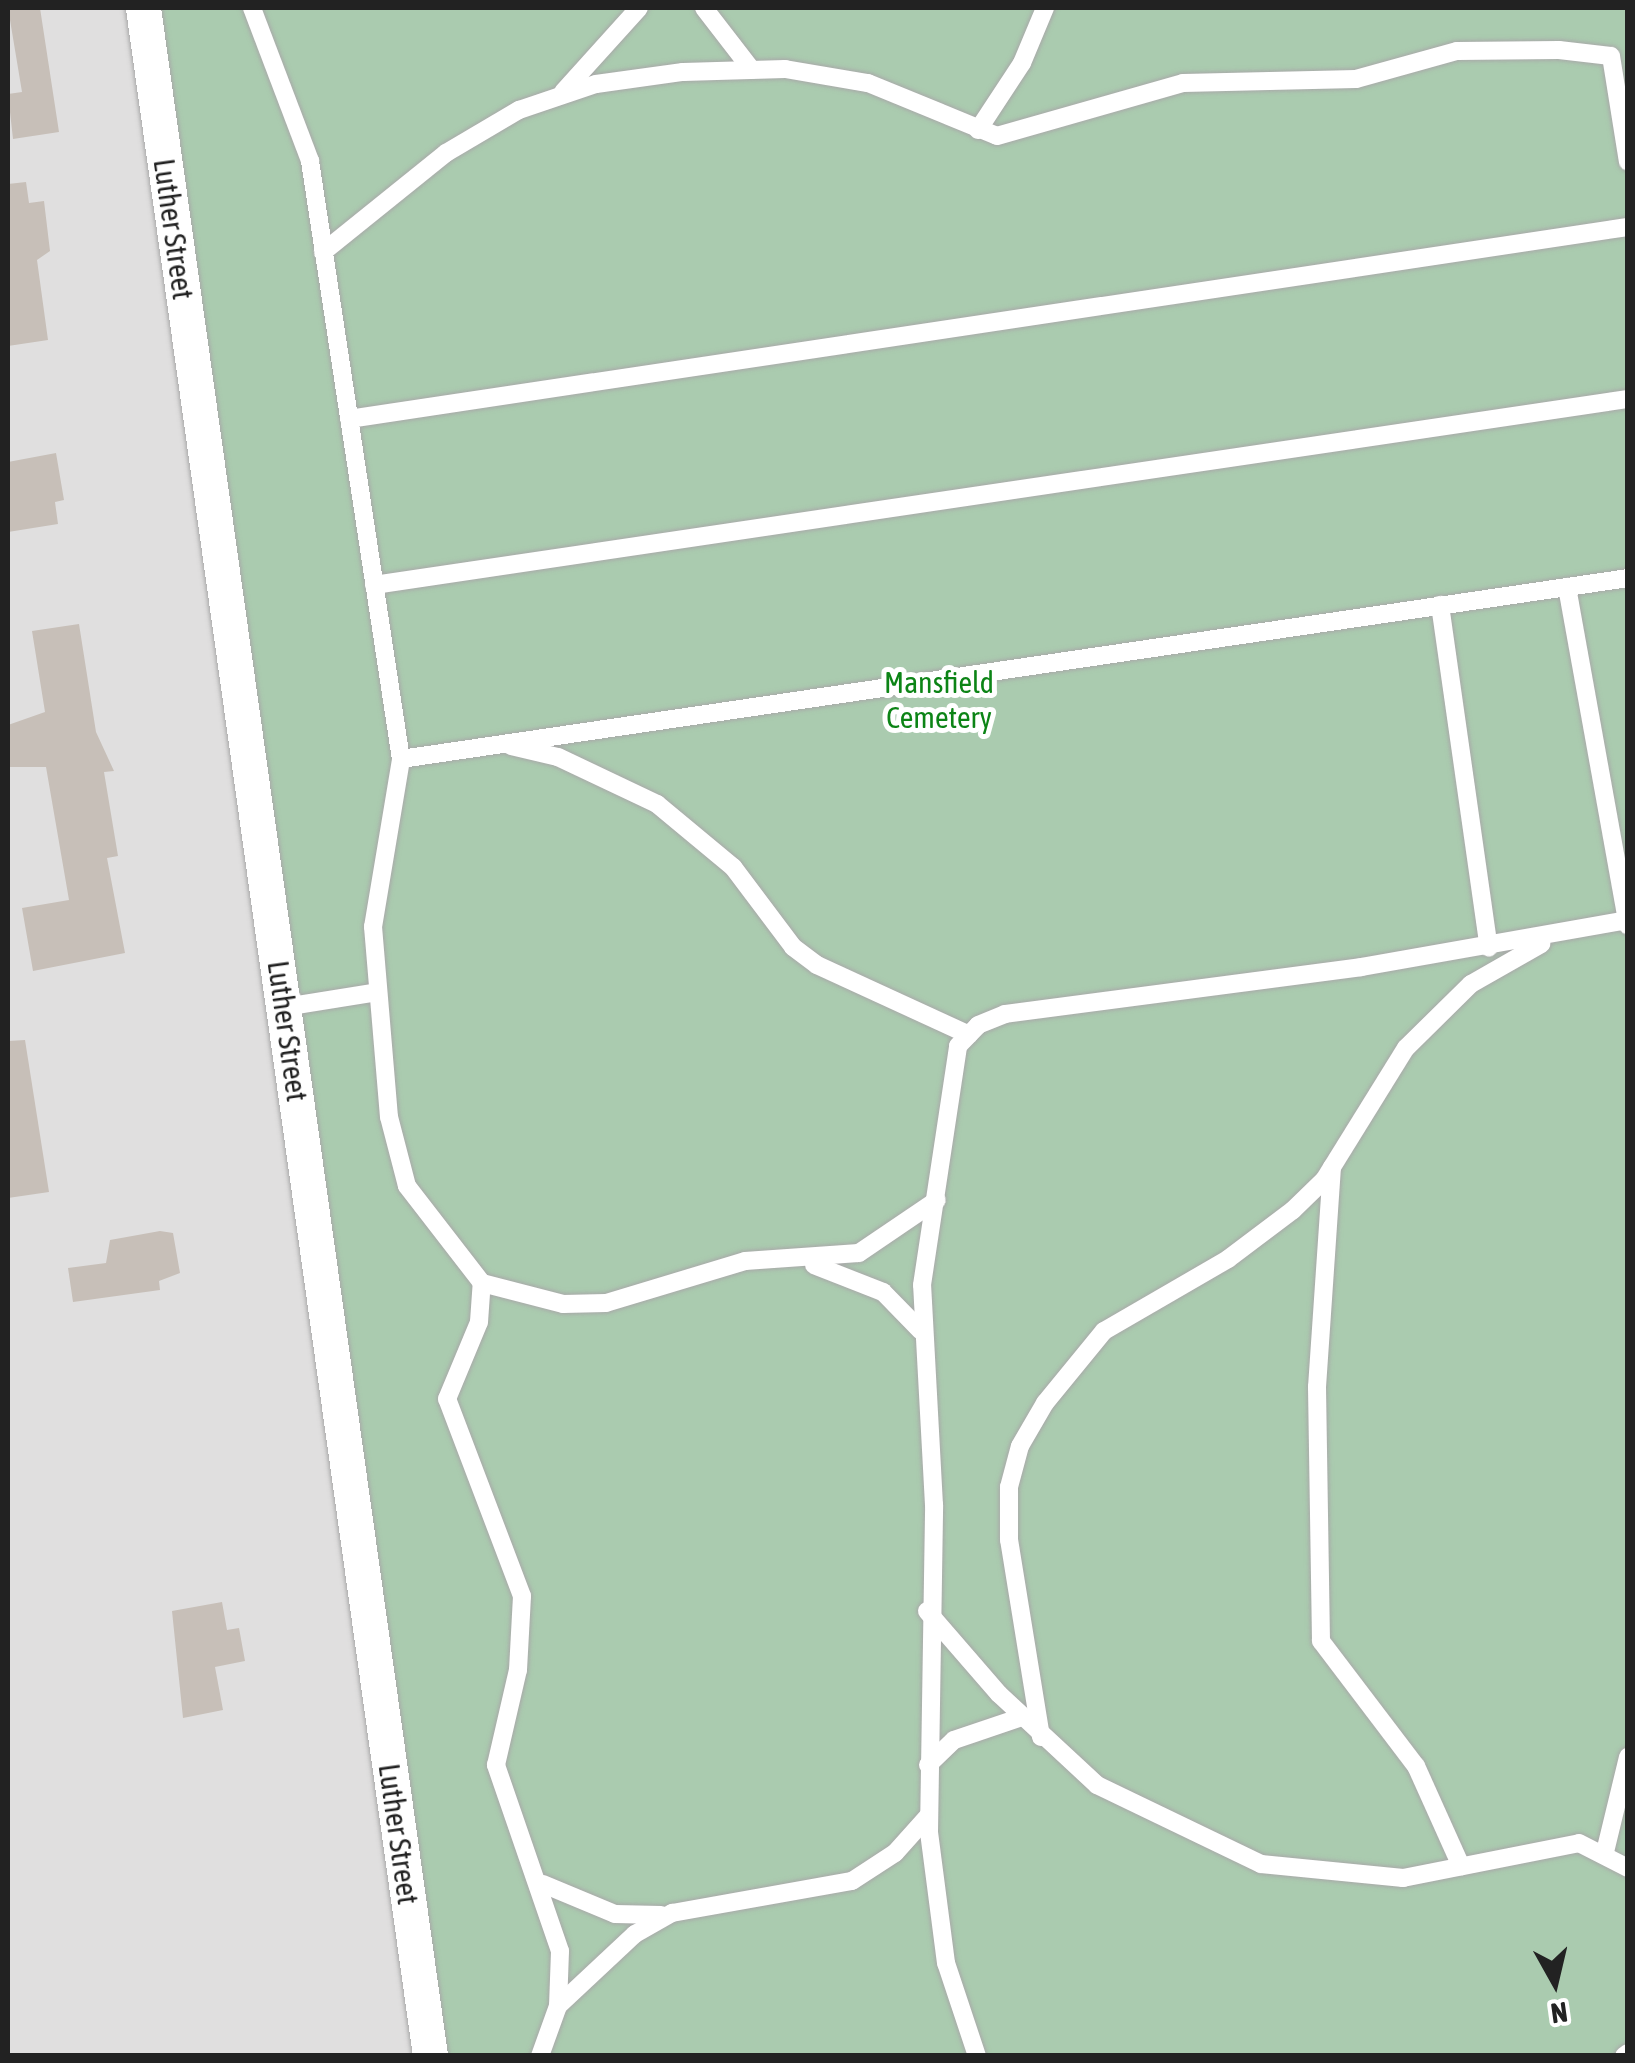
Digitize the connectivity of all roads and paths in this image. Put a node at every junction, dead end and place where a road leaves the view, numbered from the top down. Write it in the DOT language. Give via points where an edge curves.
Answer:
graph roads {
  1 [pos="142,8"];
  2 [pos="252,8"];
  3 [pos="639,8"];
  4 [pos="704,8"];
  5 [pos="1045,8"];
  6 [pos="1619,55"];
  7 [pos="752,70"];
  8 [pos="563,93"];
  9 [pos="978,130"];
  10 [pos="1628,162"];
  11 [pos="1628,227"];
  12 [pos="324,252"];
  13 [pos="1628,400"];
  14 [pos="349,419"];
  15 [pos="1628,578"];
  16 [pos="374,585"];
  17 [pos="1566,587"];
  18 [pos="1440,605"];
  19 [pos="502,744"];
  20 [pos="401,759"];
  21 [pos="1627,920"];
  22 [pos="1563,934"];
  23 [pos="1489,948"];
  24 [pos="378,992"];
  25 [pos="285,1007"];
  26 [pos="969,1035"];
  27 [pos="1332,1167"];
  28 [pos="937,1200"];
  29 [pos="806,1262"];
  30 [pos="482,1283"];
  31 [pos="921,1331"];
  32 [pos="927,1611"];
  33 [pos="1022,1717"];
  34 [pos="1041,1737"];
  35 [pos="1628,1757"];
  36 [pos="928,1765"];
  37 [pos="929,1814"];
  38 [pos="1605,1852"];
  39 [pos="1461,1866"];
  40 [pos="1628,1868"];
  41 [pos="543,1884"];
  42 [pos="672,1913"];
  43 [pos="558,2006"];
  44 [pos="430,2056"];
  45 [pos="540,2056"];
  46 [pos="977,2056"];
  1 -- 25 [label="street, Luther Street"];
  2 -- 12 [label="lane" via="310,161"];
  3 -- 8 [label="lane"];
  4 -- 7 [label="lane"];
  5 -- 9 [label="lane" via="1022,63"];
  6 -- 9 [label="lane" via="1492,47 1356,79 1182,84 1020,134"];
  6 -- 10 [label="lane"];
  7 -- 8 [label="lane" via="636,77"];
  7 -- 9 [label="lane" via="868,83"];
  8 -- 12 [label="lane" via="446,154"];
  11 -- 14 [label="lane"];
  12 -- 14 [label="lane"];
  13 -- 16 [label="lane"];
  14 -- 16 [label="lane"];
  15 -- 17 [label="lane"];
  16 -- 20 [label="lane"];
  17 -- 18 [label="lane"];
  17 -- 21 [label="lane"];
  18 -- 19 [label="lane"];
  18 -- 23 [label="lane"];
  19 -- 20 [label="lane"];
  19 -- 26 [label="lane" via="558,757 657,804 732,867 793,947 817,966"];
  20 -- 24 [label="lane" via="375,884"];
  21 -- 22 [label="lane"];
  22 -- 23 [label="lane"];
  22 -- 27 [label="lane" via="1471,984 1418,1036"];
  23 -- 26 [label="lane" via="1006,1014"];
  24 -- 25 [label="lane"];
  24 -- 30 [label="lane" via="396,1156 407,1186"];
  25 -- 44 [label="street, Luther Street"];
  26 -- 28 [label="lane" via="958,1046 944,1115"];
  27 -- 34 [label="lane" via="1262,1236 1104,1331 1020,1446 1008,1540"];
  27 -- 39 [label="lane" via="1317,1387 1321,1640 1416,1766"];
  28 -- 29 [label="lane" via="859,1252"];
  28 -- 31 [label="lane"];
  29 -- 30 [label="lane" via="745,1261 606,1303 563,1304"];
  29 -- 31 [label="lane" via="883,1292"];
  30 -- 41 [label="lane" via="479,1322 446,1399 522,1596 518,1670 496,1765"];
  31 -- 32 [label="lane" via="934,1505"];
  32 -- 33 [label="lane"];
  32 -- 36 [label="lane"];
  33 -- 34 [label="lane"];
  33 -- 36 [label="lane" via="954,1740"];
  34 -- 39 [label="lane" via="1098,1785 1260,1864 1403,1878"];
  35 -- 38 [label="lane"];
  36 -- 37 [label="lane"];
  37 -- 42 [label="lane" via="895,1853 852,1881"];
  37 -- 46 [label="lane" via="946,1963"];
  38 -- 39 [label="lane" via="1579,1843"];
  38 -- 40 [label="lane"];
  41 -- 42 [label="lane" via="615,1914"];
  41 -- 43 [label="lane" via="560,1950"];
  42 -- 43 [label="lane" via="635,1934"];
  43 -- 45 [label="lane"];
}
